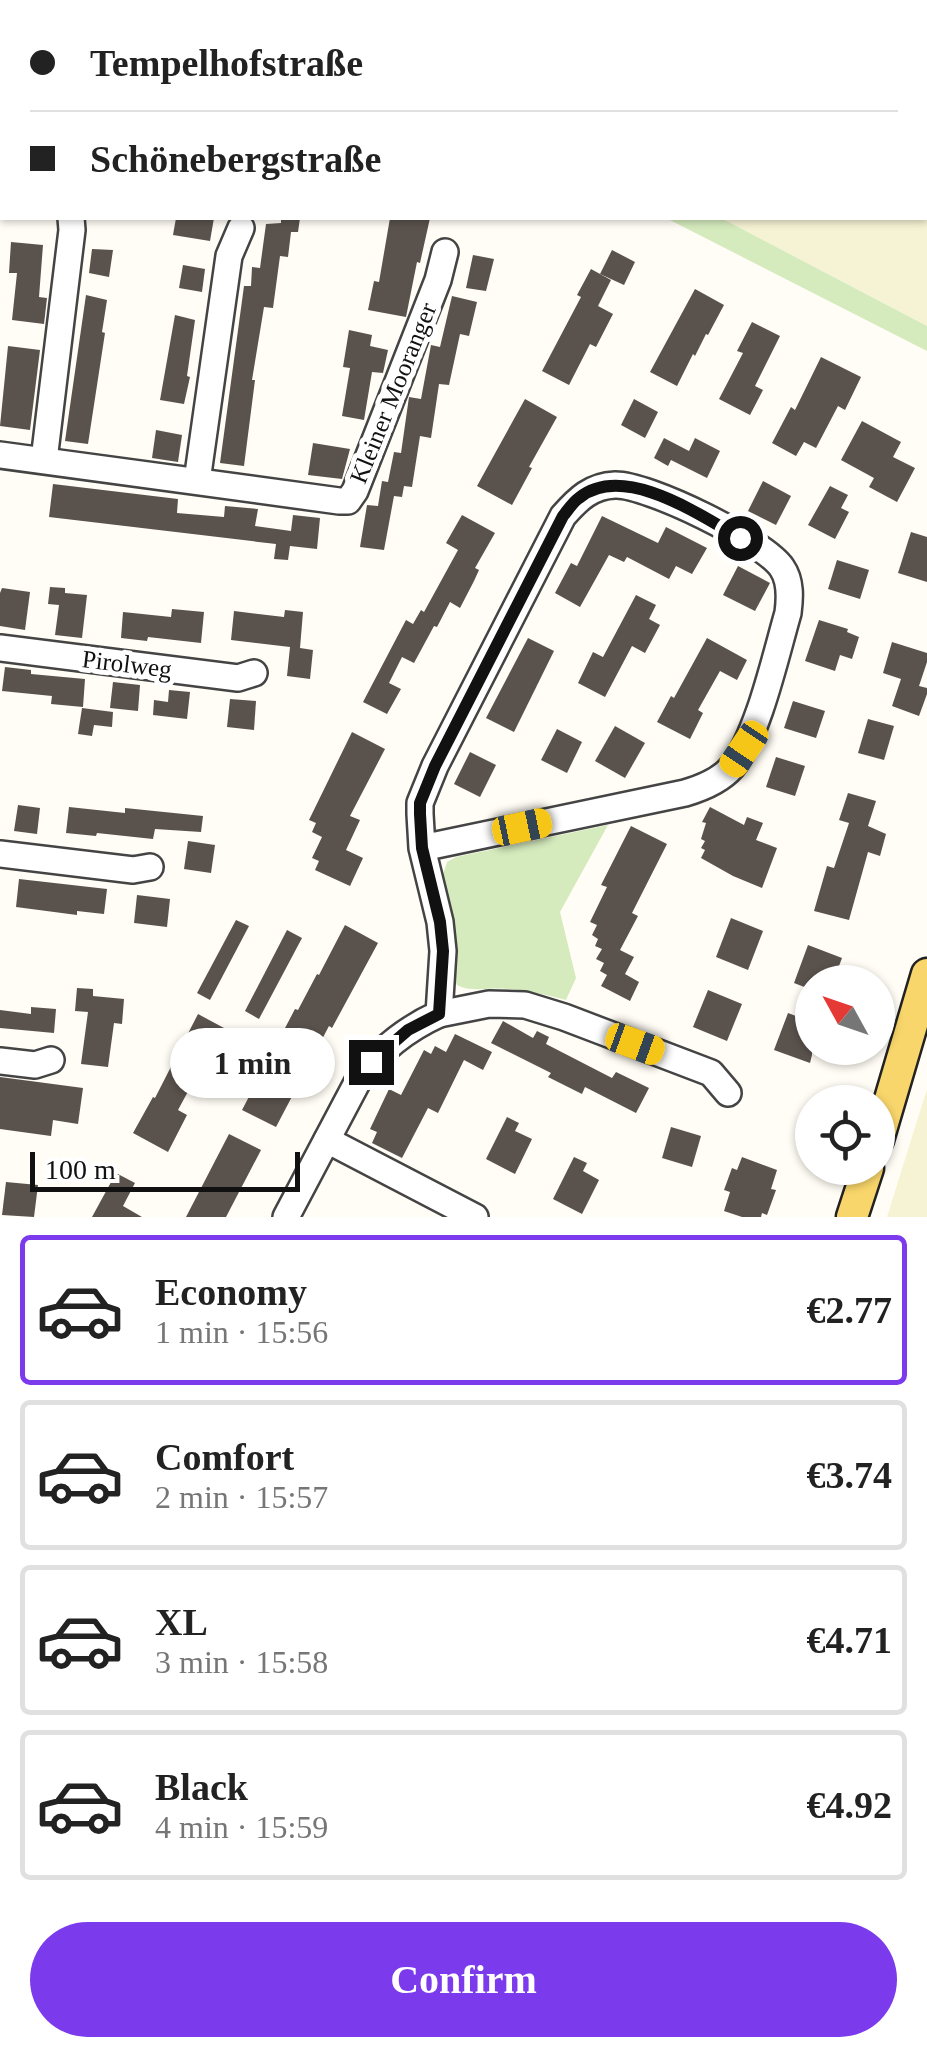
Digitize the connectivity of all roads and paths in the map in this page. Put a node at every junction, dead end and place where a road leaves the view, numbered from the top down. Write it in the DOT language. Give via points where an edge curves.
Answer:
graph roads {
  1 [pos="71,220"];
  2 [pos="241,228"];
  3 [pos="445,252"];
  4 [pos="0,455"];
  5 [pos="44,460"];
  6 [pos="197,480"];
  7 [pos="0,648"];
  8 [pos="254,673"];
  9 [pos="422,848"];
  10 [pos="0,854"];
  11 [pos="150,867"];
  12 [pos="927,974"];
  13 [pos="439,1014"];
  14 [pos="51,1060"];
  15 [pos="0,1061"];
  16 [pos="894,1085"];
  17 [pos="728,1093"];
  18 [pos="327,1140"];
  19 [pos="862,1185"];
  20 [pos="286,1217"];
  21 [pos="474,1217"];
  22 [pos="852,1217"];
  1 -- 5 [label="street"];
  2 -- 6 [label="street" via="229,256"];
  3 -- 6 [label="street, Kleiner Mooranger" via="348,501"];
  4 -- 5 [label="street, Kleiner Mooranger"];
  5 -- 6 [label="street, Kleiner Mooranger"];
  7 -- 8 [label="street, Pirolweg" via="238,678"];
  9 -- 9 [label="street" via="420,803 435,766 578,498 616,485 663,496 780,564 788,613 744,749 716,780"];
  9 -- 13 [label="street" via="443,951"];
  10 -- 11 [label="street"];
  12 -- 16 [label="main road"];
  13 -- 17 [label="street" via="525,1005 711,1073"];
  13 -- 18 [label="street" via="371,1062"];
  14 -- 15 [label="street"];
  18 -- 20 [label="street"];
  18 -- 21 [label="street"];
  19 -- 22 [label="main road"];
}
